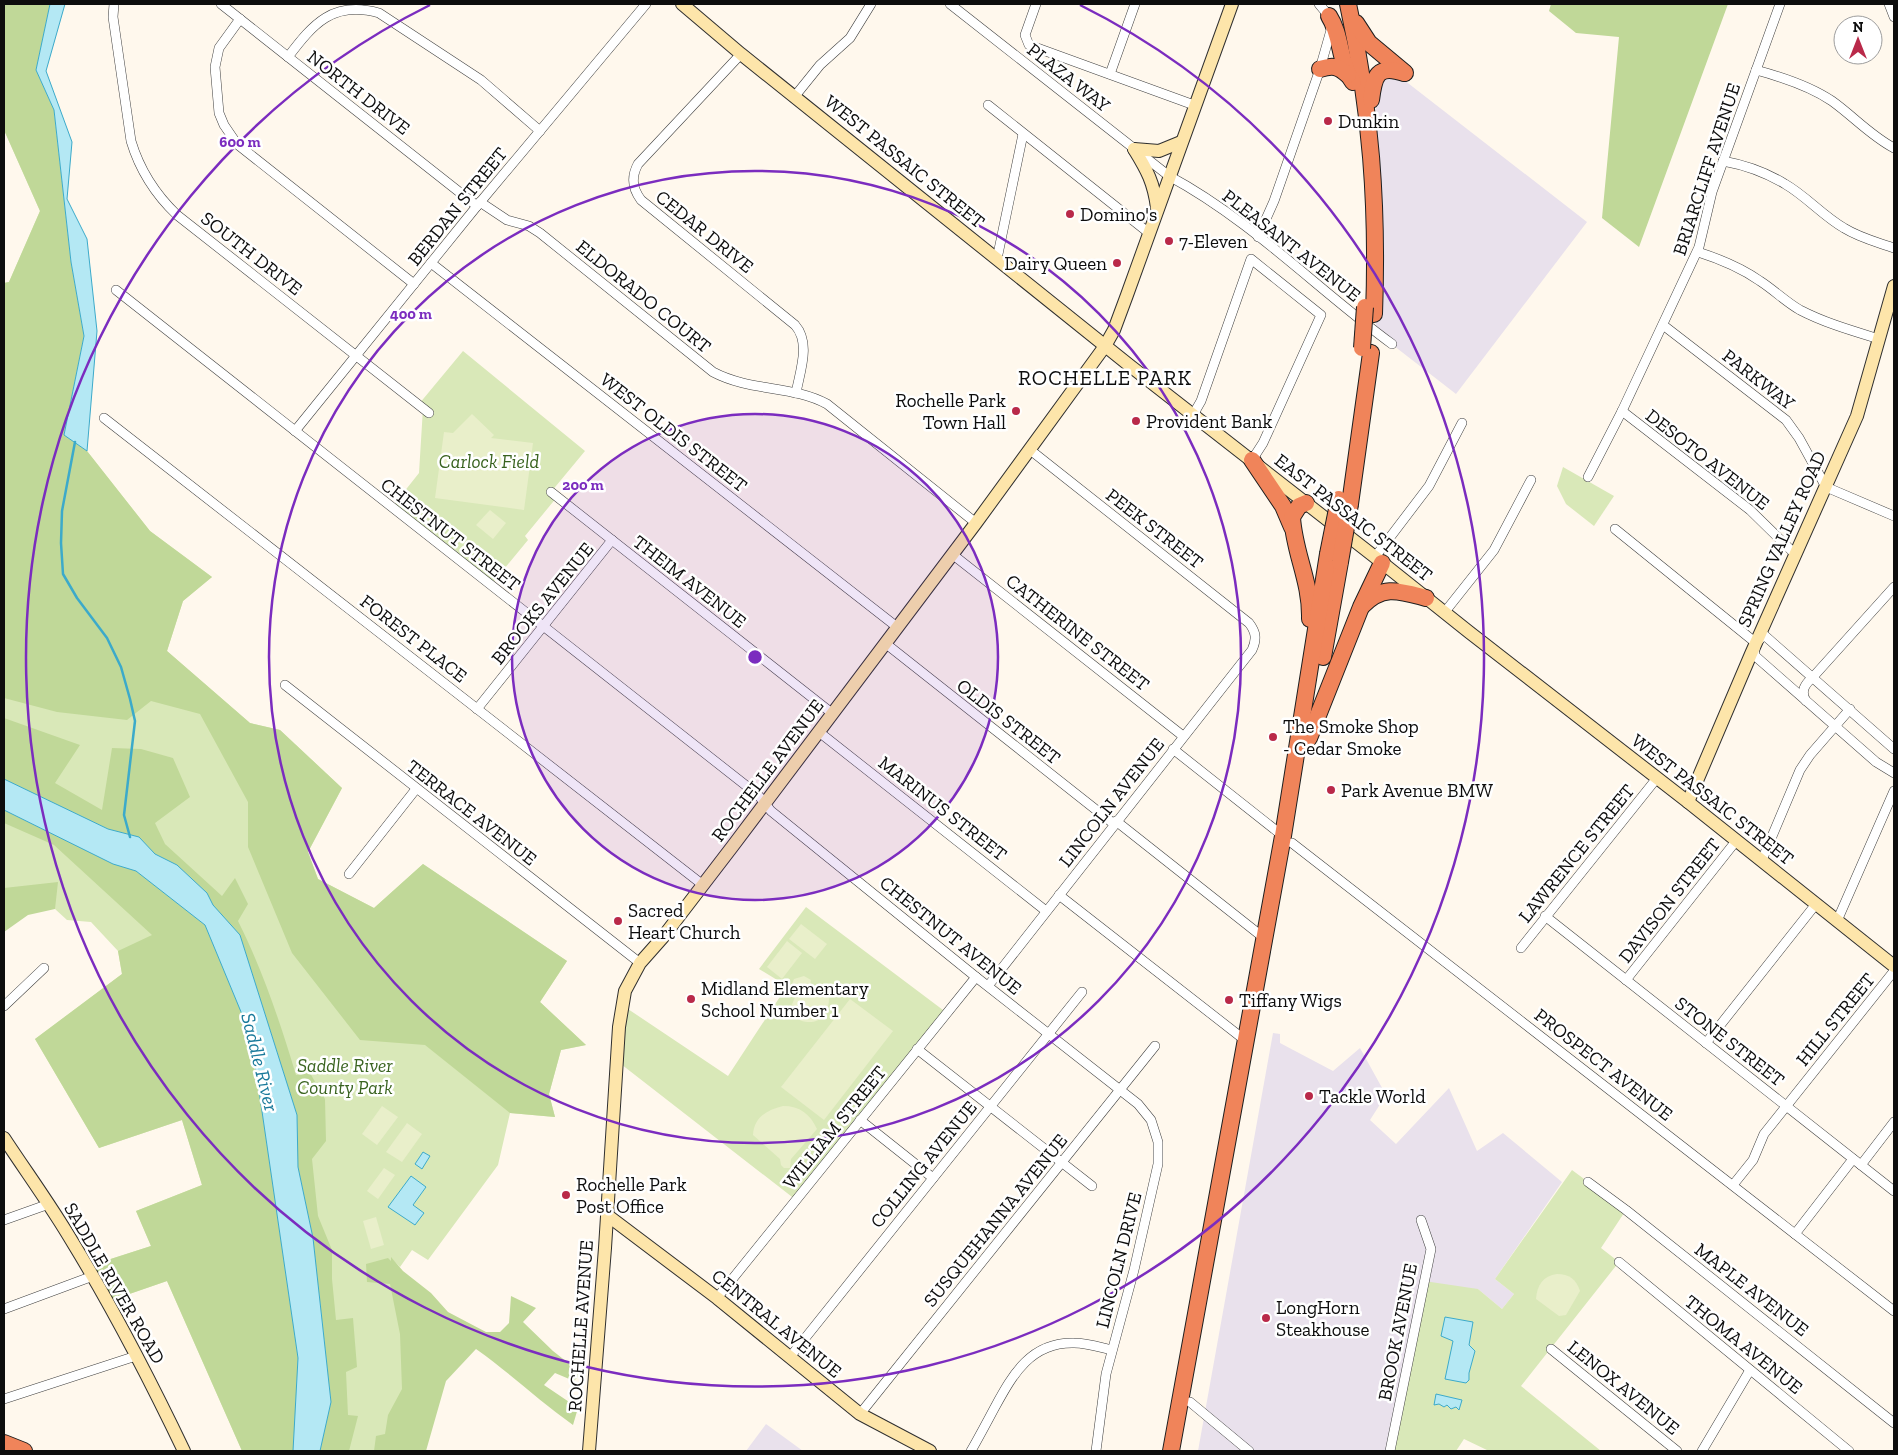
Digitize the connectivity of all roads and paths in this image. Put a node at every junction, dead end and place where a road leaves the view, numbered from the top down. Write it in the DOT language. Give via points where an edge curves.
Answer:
graph roads {
  1 [pos="114,4"];
  2 [pos="221,4"];
  3 [pos="646,4"];
  4 [pos="682,4"];
  5 [pos="871,4"];
  6 [pos="950,4"];
  7 [pos="1036,4"];
  8 [pos="1135,4"];
  9 [pos="1232,4"];
  10 [pos="1348,4"];
  11 [pos="1780,4"];
  12 [pos="1889,4"];
  13 [pos="1328,8"];
  14 [pos="1894,17"];
  15 [pos="240,19"];
  16 [pos="741,54"];
  17 [pos="288,57"];
  18 [pos="1320,69"];
  19 [pos="1756,70"];
  20 [pos="1110,74"];
  21 [pos="1350,78"];
  22 [pos="795,96"];
  23 [pos="988,105"];
  24 [pos="1194,105"];
  25 [pos="1369,122"];
  26 [pos="540,131"];
  27 [pos="1023,134"];
  28 [pos="1181,142"];
  29 [pos="1894,148"];
  30 [pos="1134,149"];
  31 [pos="1724,161"];
  32 [pos="1169,176"];
  33 [pos="478,204"];
  34 [pos="1157,210"];
  35 [pos="1149,233"];
  36 [pos="1258,237"];
  37 [pos="1894,248"];
  38 [pos="1698,252"];
  39 [pos="997,259"];
  40 [pos="431,263"];
  41 [pos="414,284"];
  42 [pos="1894,286"];
  43 [pos="116,290"];
  44 [pos="1370,310"];
  45 [pos="1663,325"];
  46 [pos="1880,339"];
  47 [pos="1392,344"];
  48 [pos="1106,346"];
  49 [pos="356,356"];
  50 [pos="796,393"];
  51 [pos="1622,411"];
  52 [pos="429,413"];
  53 [pos="1193,415"];
  54 [pos="104,418"];
  55 [pos="1462,423"];
  56 [pos="296,432"];
  57 [pos="1029,449"];
  58 [pos="1252,460"];
  59 [pos="1588,477"];
  60 [pos="1531,480"];
  61 [pos="1826,487"];
  62 [pos="551,492"];
  63 [pos="1306,503"];
  64 [pos="1894,516"];
  65 [pos="976,523"];
  66 [pos="1292,528"];
  67 [pos="1615,530"];
  68 [pos="612,540"];
  69 [pos="952,554"];
  70 [pos="1795,554"];
  71 [pos="1334,558"];
  72 [pos="1379,560"];
  73 [pos="1894,587"];
  74 [pos="1426,598"];
  75 [pos="1361,607"];
  76 [pos="1444,613"];
  77 [pos="543,627"];
  78 [pos="897,627"];
  79 [pos="1256,636"];
  80 [pos="885,643"];
  81 [pos="1756,643"];
  82 [pos="1508,662"];
  83 [pos="1813,678"];
  84 [pos="285,686"];
  85 [pos="1808,703"];
  86 [pos="478,709"];
  87 [pos="1850,710"];
  88 [pos="1304,713"];
  89 [pos="833,714"];
  90 [pos="1834,727"];
  91 [pos="819,732"];
  92 [pos="1183,736"];
  93 [pos="1309,738"];
  94 [pos="1173,749"];
  95 [pos="1894,749"];
  96 [pos="1894,773"];
  97 [pos="1657,778"];
  98 [pos="416,789"];
  99 [pos="1894,791"];
  100 [pos="1688,802"];
  101 [pos="765,804"];
  102 [pos="1115,823"];
  103 [pos="1288,839"];
  104 [pos="1736,841"];
  105 [pos="1762,860"];
  106 [pos="349,874"];
  107 [pos="703,885"];
  108 [pos="1059,895"];
  109 [pos="1816,904"];
  110 [pos="1046,911"];
  111 [pos="1545,916"];
  112 [pos="1837,921"];
  113 [pos="1264,938"];
  114 [pos="1521,948"];
  115 [pos="640,963"];
  116 [pos="1894,966"];
  117 [pos="44,968"];
  118 [pos="1894,971"];
  119 [pos="976,977"];
  120 [pos="1626,980"];
  121 [pos="988,986"];
  122 [pos="1082,992"];
  123 [pos="4,1006"];
  124 [pos="1049,1034"];
  125 [pos="1246,1041"];
  126 [pos="1706,1043"];
  127 [pos="1154,1046"];
  128 [pos="917,1049"];
  129 [pos="1120,1089"];
  130 [pos="1786,1106"];
  131 [pos="990,1107"];
  132 [pos="860,1120"];
  133 [pos="1894,1122"];
  134 [pos="5,1142"];
  135 [pos="1853,1159"];
  136 [pos="1061,1162"];
  137 [pos="1861,1165"];
  138 [pos="933,1178"];
  139 [pos="1588,1182"];
  140 [pos="1733,1185"];
  141 [pos="1092,1186"];
  142 [pos="1894,1191"];
  143 [pos="49,1204"];
  144 [pos="607,1215"];
  145 [pos="4,1220"];
  146 [pos="1421,1220"];
  147 [pos="1795,1234"];
  148 [pos="1619,1262"];
  149 [pos="93,1276"];
  150 [pos="717,1298"];
  151 [pos="4,1309"];
  152 [pos="1894,1311"];
  153 [pos="1551,1349"];
  154 [pos="1112,1350"];
  155 [pos="136,1356"];
  156 [pos="790,1357"];
  157 [pos="1750,1370"];
  158 [pos="4,1399"];
  159 [pos="1190,1402"];
  160 [pos="860,1414"];
  161 [pos="1894,1423"];
  162 [pos="4,1442"];
  163 [pos="1667,1443"];
  164 [pos="24,1451"];
  165 [pos="184,1451"];
  166 [pos="589,1451"];
  167 [pos="930,1451"];
  168 [pos="971,1451"];
  169 [pos="1096,1451"];
  170 [pos="1171,1451"];
  171 [pos="1181,1451"];
  172 [pos="1249,1451"];
  173 [pos="1391,1451"];
  174 [pos="1661,1451"];
  175 [pos="1677,1451"];
  176 [pos="1702,1451"];
  177 [pos="1849,1451"];
  1 -- 49 [label="street, SOUTH DRIVE" via="113,17 131,142 139,165 153,189 177,215"];
  2 -- 15 [label="street, NORTH DRIVE"];
  3 -- 26 [label="street, BERDAN STREET"];
  4 -- 16 [label="street, WEST PASSAIC STREET"];
  5 -- 22 [label="street" via="850,38 820,65"];
  6 -- 30 [label="street, PLAZA WAY"];
  7 -- 20 [label="street" via="1026,30 1026,40 1034,48"];
  8 -- 20 [label="street"];
  9 -- 24 [label="street, ROCHELLE AVENUE"];
  10 -- 25 [label="highway"];
  10 -- 25 [label="highway" via="1359,30 1369,43 1405,73 1393,69 1377,75 1373,83"];
  11 -- 19 [label="street, BRIARCLIFF AVENUE"];
  12 -- 14 [label="street"];
  13 -- 18 [label="street" via="1330,30"];
  13 -- 21 [label="highway"];
  15 -- 17 [label="street, NORTH DRIVE"];
  15 -- 41 [label="street" via="219,48 215,67 219,113 229,135 236,144"];
  16 -- 22 [label="street, WEST PASSAIC STREET"];
  16 -- 50 [label="street, CEDAR DRIVE" via="638,164 634,171 634,187 641,200 800,331 804,346"];
  17 -- 26 [label="street" via="311,26 327,13 348,7 370,10 481,80"];
  17 -- 33 [label="street, NORTH DRIVE"];
  18 -- 21 [label="highway" via="1337,67"];
  18 -- 36 [label="street" via="1274,201"];
  19 -- 29 [label="street" via="1797,84 1830,101"];
  19 -- 31 [label="street, BRIARCLIFF AVENUE"];
  20 -- 24 [label="street"];
  21 -- 44 [label="highway" via="1359,123 1365,189"];
  22 -- 39 [label="street, WEST PASSAIC STREET"];
  23 -- 27 [label="street"];
  24 -- 28 [label="street, ROCHELLE AVENUE"];
  25 -- 44 [label="highway" via="1376,210"];
  26 -- 33 [label="street, BERDAN STREET"];
  27 -- 35 [label="street"];
  27 -- 39 [label="street"];
  28 -- 30 [label="street" via="1159,151"];
  28 -- 32 [label="street, ROCHELLE AVENUE"];
  30 -- 32 [label="street, PLAZA WAY"];
  30 -- 34 [label="street" via="1152,180"];
  31 -- 37 [label="street" via="1786,184 1841,227"];
  31 -- 38 [label="street, BRIARCLIFF AVENUE" via="1712,192"];
  32 -- 34 [label="street, ROCHELLE AVENUE"];
  32 -- 36 [label="street, PLEASANT AVENUE" via="1197,191"];
  33 -- 40 [label="street, BERDAN STREET"];
  33 -- 50 [label="street, ELDORADO COURT" via="540,233 712,372 740,384"];
  34 -- 35 [label="street, ROCHELLE AVENUE"];
  35 -- 48 [label="street, ROCHELLE AVENUE"];
  36 -- 47 [label="street, PLEASANT AVENUE"];
  38 -- 45 [label="street, BRIARCLIFF AVENUE"];
  38 -- 46 [label="street" via="1738,267 1800,310"];
  39 -- 48 [label="street, WEST PASSAIC STREET"];
  40 -- 41 [label="street, BERDAN STREET"];
  40 -- 78 [label="street, WEST OLDIS STREET"];
  41 -- 49 [label="street, BERDAN STREET"];
  42 -- 46 [label="street, SPRING VALLEY ROAD"];
  43 -- 56 [label="street, CHESTNUT STREET"];
  44 -- 71 [label="highway, bridge"];
  45 -- 51 [label="street, BRIARCLIFF AVENUE"];
  45 -- 61 [label="street, PARKWAY" via="1786,420"];
  46 -- 61 [label="street, SPRING VALLEY ROAD" via="1857,416"];
  48 -- 53 [label="street, EAST PASSAIC STREET"];
  48 -- 57 [label="street, ROCHELLE AVENUE"];
  49 -- 52 [label="street, SOUTH DRIVE"];
  49 -- 56 [label="street, BERDAN STREET"];
  50 -- 65 [label="street, ELDORADO COURT" via="827,404"];
  51 -- 59 [label="street, BRIARCLIFF AVENUE"];
  51 -- 70 [label="street, DESOTO AVENUE" via="1750,510"];
  53 -- 58 [label="street, EAST PASSAIC STREET"];
  53 -- 58 [label="street, PLEASANT AVENUE" via="1201,401 1251,258 1321,315 1263,443"];
  54 -- 86 [label="street, FOREST PLACE"];
  55 -- 72 [label="street" via="1429,486"];
  56 -- 77 [label="street, CHESTNUT STREET"];
  57 -- 65 [label="street, ROCHELLE AVENUE"];
  57 -- 79 [label="street, PEEK STREET" via="1249,622"];
  58 -- 63 [label="street, EAST PASSAIC STREET"];
  58 -- 66 [label="highway" via="1283,506"];
  60 -- 76 [label="street" via="1494,550"];
  61 -- 64 [label="street"];
  61 -- 70 [label="street, SPRING VALLEY ROAD"];
  62 -- 68 [label="street, THEIM AVENUE"];
  63 -- 66 [label="highway" via="1292,517"];
  63 -- 72 [label="street, EAST PASSAIC STREET"];
  65 -- 69 [label="street, ROCHELLE AVENUE"];
  66 -- 88 [label="highway" via="1310,598"];
  67 -- 81 [label="street"];
  68 -- 77 [label="street, BROOKS AVENUE"];
  68 -- 89 [label="street, THEIM AVENUE"];
  69 -- 78 [label="street, ROCHELLE AVENUE"];
  69 -- 92 [label="street, CATHERINE STREET"];
  70 -- 81 [label="street, SPRING VALLEY ROAD"];
  71 -- 88 [label="highway"];
  71 -- 93 [label="highway"];
  72 -- 74 [label="street, EAST PASSAIC STREET"];
  72 -- 75 [label="highway"];
  73 -- 83 [label="street"];
  74 -- 75 [label="highway" via="1393,590 1371,596"];
  74 -- 76 [label="street, EAST PASSAIC STREET"];
  75 -- 93 [label="highway"];
  76 -- 82 [label="street, EAST PASSAIC STREET"];
  77 -- 86 [label="street, BROOKS AVENUE"];
  77 -- 101 [label="street, CHESTNUT STREET" via="758,795"];
  78 -- 80 [label="street, ROCHELLE AVENUE"];
  79 -- 92 [label="street, LINCOLN AVENUE" via="1252,650"];
  80 -- 89 [label="street, ROCHELLE AVENUE"];
  80 -- 102 [label="street, OLDIS STREET"];
  81 -- 83 [label="street" via="1764,635"];
  81 -- 85 [label="street" via="1754,655"];
  81 -- 100 [label="street, SPRING VALLEY ROAD"];
  82 -- 97 [label="street, WEST PASSAIC STREET"];
  83 -- 85 [label="street" via="1803,689"];
  83 -- 87 [label="street"];
  84 -- 98 [label="street, TERRACE AVENUE"];
  85 -- 90 [label="street"];
  86 -- 107 [label="street, FOREST PLACE"];
  87 -- 90 [label="street"];
  87 -- 95 [label="street"];
  88 -- 103 [label="highway"];
  89 -- 91 [label="street, ROCHELLE AVENUE"];
  90 -- 96 [label="street"];
  90 -- 105 [label="street" via="1800,770"];
  91 -- 101 [label="street, ROCHELLE AVENUE"];
  91 -- 110 [label="street, MARINUS STREET"];
  92 -- 94 [label="street, LINCOLN AVENUE"];
  93 -- 103 [label="highway"];
  94 -- 102 [label="street, LINCOLN AVENUE"];
  94 -- 103 [label="street, PROSPECT AVENUE"];
  97 -- 100 [label="street, WEST PASSAIC STREET"];
  97 -- 111 [label="street, LAWRENCE STREET"];
  98 -- 106 [label="street"];
  98 -- 115 [label="street, TERRACE AVENUE"];
  99 -- 112 [label="street"];
  100 -- 104 [label="street, WEST PASSAIC STREET"];
  101 -- 107 [label="street, ROCHELLE AVENUE"];
  101 -- 119 [label="street, CHESTNUT AVENUE"];
  102 -- 108 [label="street, LINCOLN AVENUE"];
  102 -- 113 [label="street, OLDIS STREET"];
  103 -- 113 [label="highway"];
  103 -- 140 [label="street, PROSPECT AVENUE"];
  103 -- 159 [label="highway"];
  104 -- 105 [label="street, WEST PASSAIC STREET"];
  104 -- 120 [label="street, DAVISON STREET"];
  105 -- 109 [label="street, WEST PASSAIC STREET"];
  107 -- 115 [label="street, ROCHELLE AVENUE"];
  108 -- 110 [label="street, LINCOLN AVENUE"];
  108 -- 125 [label="street"];
  109 -- 112 [label="street, WEST PASSAIC STREET"];
  109 -- 126 [label="street"];
  110 -- 121 [label="street, LINCOLN AVENUE"];
  111 -- 114 [label="street, LAWRENCE STREET"];
  111 -- 120 [label="street, STONE STREET"];
  112 -- 116 [label="street, WEST PASSAIC STREET"];
  113 -- 125 [label="highway"];
  115 -- 144 [label="street, ROCHELLE AVENUE" via="622,1005"];
  117 -- 123 [label="street"];
  118 -- 130 [label="street, HILL STREET"];
  119 -- 121 [label="street, CHESTNUT AVENUE"];
  119 -- 128 [label="street, WILLIAM STREET"];
  120 -- 126 [label="street, STONE STREET"];
  121 -- 124 [label="street, CHESTNUT AVENUE"];
  122 -- 124 [label="street, COLLING AVENUE"];
  124 -- 129 [label="street, CHESTNUT AVENUE"];
  124 -- 131 [label="street, COLLING AVENUE"];
  125 -- 170 [label="highway"];
  126 -- 130 [label="street, STONE STREET"];
  127 -- 129 [label="street, SUSQUEHANNA AVENUE"];
  128 -- 131 [label="street"];
  128 -- 132 [label="street, WILLIAM STREET"];
  129 -- 136 [label="street, SUSQUEHANNA AVENUE"];
  129 -- 154 [label="street, LINCOLN DRIVE" via="1138,1104 1150,1120 1159,1153 1134,1270"];
  130 -- 135 [label="street, STONE STREET"];
  130 -- 140 [label="street, HILL STREET" via="1764,1134 1753,1160"];
  131 -- 136 [label="street"];
  131 -- 138 [label="street, COLLING AVENUE"];
  132 -- 138 [label="street"];
  132 -- 150 [label="street, WILLIAM STREET"];
  133 -- 137 [label="street"];
  134 -- 143 [label="street, SADDLE RIVER ROAD"];
  135 -- 137 [label="street, STONE STREET"];
  135 -- 147 [label="street"];
  136 -- 141 [label="street"];
  136 -- 160 [label="street, SUSQUEHANNA AVENUE"];
  137 -- 142 [label="street, STONE STREET"];
  138 -- 156 [label="street, COLLING AVENUE"];
  139 -- 161 [label="street, MAPLE AVENUE"];
  140 -- 147 [label="street, PROSPECT AVENUE"];
  143 -- 145 [label="street"];
  143 -- 149 [label="street, SADDLE RIVER ROAD"];
  144 -- 150 [label="street, CENTRAL AVENUE"];
  144 -- 166 [label="street, ROCHELLE AVENUE"];
  146 -- 173 [label="street, BROOK AVENUE" via="1431,1249"];
  147 -- 152 [label="street, PROSPECT AVENUE"];
  148 -- 157 [label="street, THOMA AVENUE"];
  149 -- 151 [label="street"];
  149 -- 155 [label="street, SADDLE RIVER ROAD"];
  150 -- 156 [label="street, CENTRAL AVENUE"];
  153 -- 163 [label="street, LENOX AVENUE"];
  154 -- 168 [label="street" via="1072,1343 1050,1347 1028,1358 1012,1377"];
  154 -- 169 [label="street, LINCOLN DRIVE"];
  155 -- 158 [label="street"];
  155 -- 165 [label="street, SADDLE RIVER ROAD"];
  156 -- 160 [label="street, CENTRAL AVENUE"];
  157 -- 176 [label="street"];
  157 -- 177 [label="street, THOMA AVENUE"];
  159 -- 171 [label="highway"];
  159 -- 172 [label="street"];
  160 -- 167 [label="street, CENTRAL AVENUE"];
  162 -- 164 [label="highway"];
  163 -- 174 [label="street"];
  163 -- 175 [label="street, LENOX AVENUE"];
}
